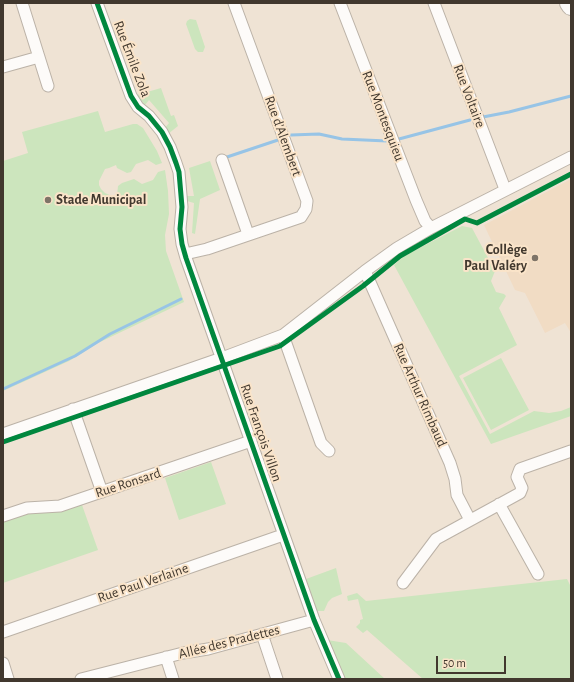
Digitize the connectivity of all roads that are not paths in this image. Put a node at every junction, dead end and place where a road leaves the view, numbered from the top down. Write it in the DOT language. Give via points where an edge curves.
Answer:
graph roads {
  1 [pos="22,3"];
  2 [pos="98,3"];
  3 [pos="234,3"];
  4 [pos="340,3"];
  5 [pos="434,3"];
  6 [pos="569,3"];
  7 [pos="571,6"];
  8 [pos="39,58"];
  9 [pos="3,67"];
  10 [pos="48,86"];
  11 [pos="571,157"];
  12 [pos="222,160"];
  13 [pos="505,190"];
  14 [pos="431,228"];
  15 [pos="248,234"];
  16 [pos="185,254"];
  17 [pos="365,271"];
  18 [pos="283,335"];
  19 [pos="222,358"];
  20 [pos="73,409"];
  21 [pos="3,434"];
  22 [pos="251,441"];
  23 [pos="329,451"];
  24 [pos="571,451"];
  25 [pos="102,492"];
  26 [pos="499,504"];
  27 [pos="3,516"];
  28 [pos="470,520"];
  29 [pos="283,535"];
  30 [pos="538,574"];
  31 [pos="403,582"];
  32 [pos="314,620"];
  33 [pos="3,632"];
  34 [pos="262,634"];
  35 [pos="166,658"];
  36 [pos="3,663"];
  37 [pos="8,679"];
  38 [pos="81,679"];
  39 [pos="173,679"];
  40 [pos="277,679"];
  41 [pos="339,679"];
  1 -- 8 [label="street"];
  2 -- 16 [label="street, Rue Émile Zola" via="131,96 162,132 176,163 182,207 180,229"];
  3 -- 15 [label="street, Rue d'Alembert" via="307,201 301,217"];
  4 -- 14 [label="street, Rue Montesquieu" via="416,200"];
  5 -- 13 [label="street, Rue Voltaire"];
  6 -- 7 [label="main road"];
  8 -- 9 [label="street"];
  8 -- 10 [label="street"];
  11 -- 13 [label="street"];
  12 -- 15 [label="street"];
  13 -- 14 [label="street"];
  14 -- 17 [label="street"];
  15 -- 16 [label="street, Rue d'Alembert"];
  16 -- 19 [label="street, Rue François Villon"];
  17 -- 18 [label="street"];
  17 -- 28 [label="street, Rue Arthur Rimbaud" via="450,463 456,495"];
  18 -- 19 [label="street"];
  18 -- 23 [label="street" via="321,442"];
  19 -- 20 [label="street"];
  19 -- 22 [label="street, Rue François Villon"];
  20 -- 21 [label="street"];
  20 -- 25 [label="street"];
  22 -- 25 [label="street, Rue Ronsard"];
  22 -- 29 [label="street, Rue François Villon"];
  24 -- 26 [label="street" via="520,469 517,477 522,488 520,493"];
  25 -- 27 [label="street, Rue Ronsard" via="60,506 27,508"];
  26 -- 28 [label="street"];
  26 -- 30 [label="street"];
  28 -- 31 [label="street" via="436,539"];
  29 -- 32 [label="street, Rue François Villon"];
  29 -- 33 [label="street, Rue Paul Verlaine"];
  32 -- 34 [label="street, Allée des Pradettes"];
  32 -- 41 [label="street"];
  34 -- 35 [label="street, Allée des Pradettes"];
  34 -- 40 [label="street"];
  35 -- 38 [label="street, Allée des Pradettes"];
  35 -- 39 [label="street"];
  36 -- 37 [label="street"];
}
